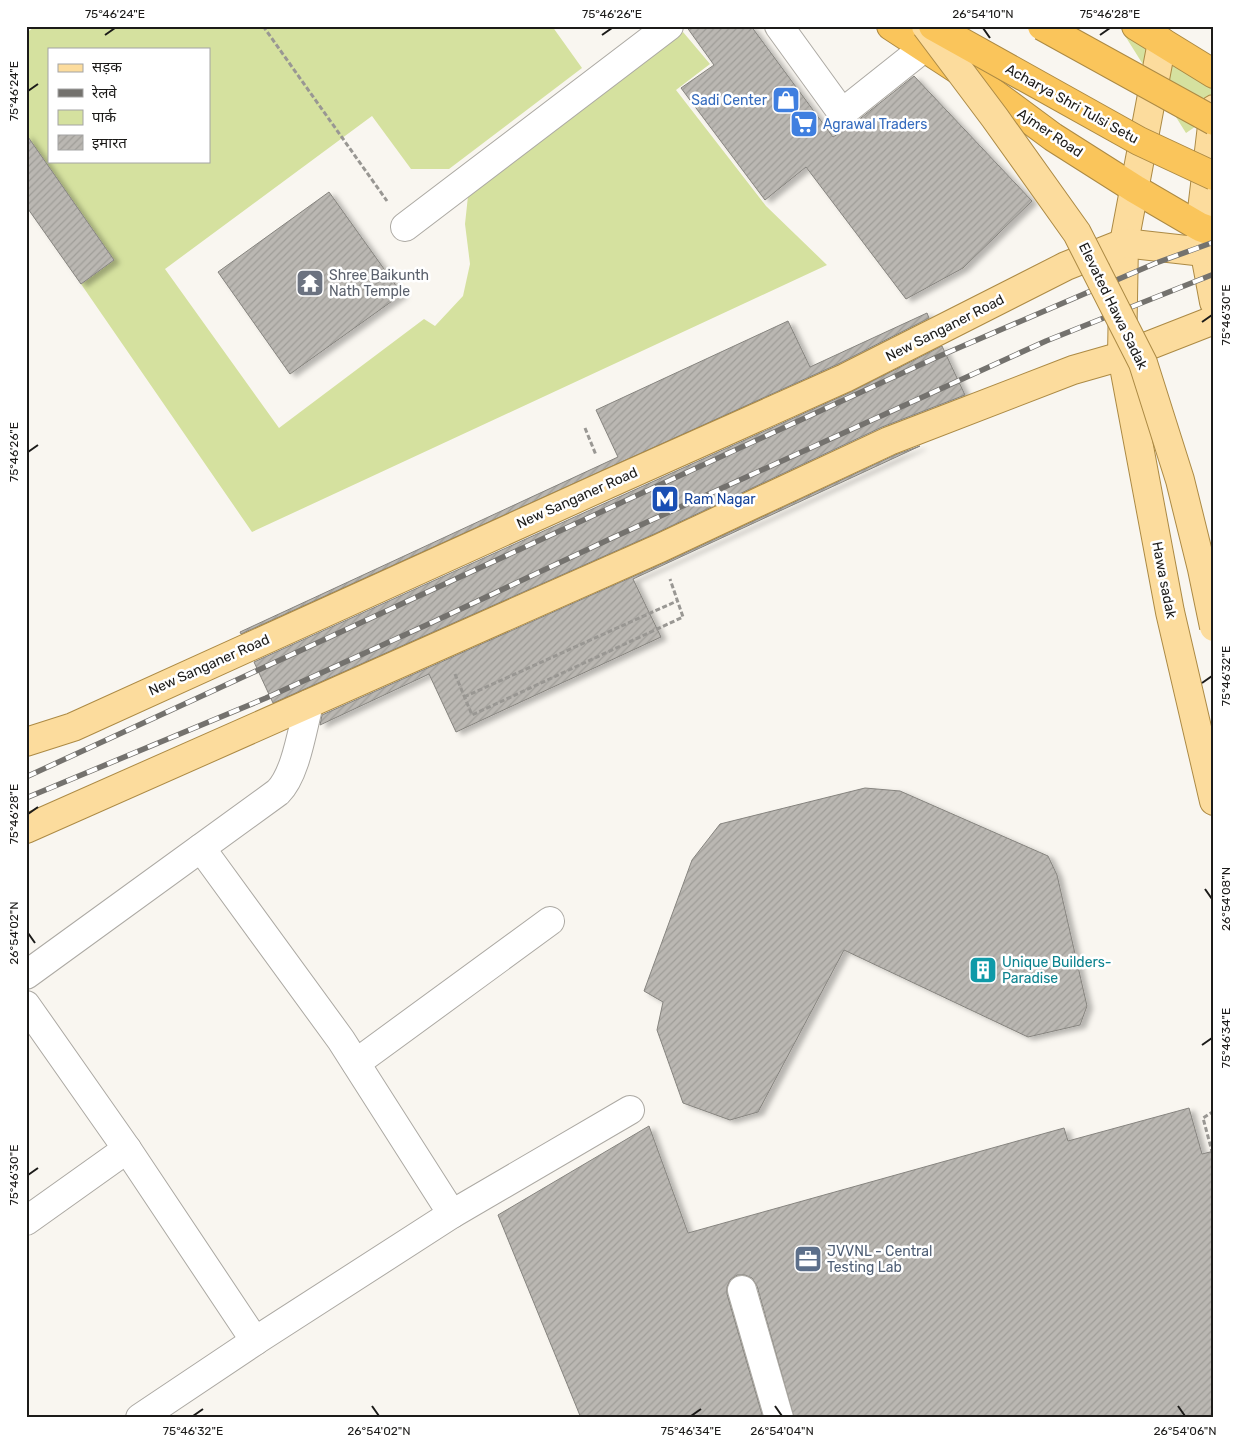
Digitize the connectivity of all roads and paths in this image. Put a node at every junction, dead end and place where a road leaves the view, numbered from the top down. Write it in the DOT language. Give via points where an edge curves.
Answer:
graph roads {
  1 [pos="263,26"];
  2 [pos="669,26"];
  3 [pos="778,26"];
  4 [pos="891,26"];
  5 [pos="1042,26"];
  6 [pos="1136,26"];
  7 [pos="928,33"];
  8 [pos="1162,42"];
  9 [pos="1214,74"];
  10 [pos="1214,109"];
  11 [pos="1214,121"];
  12 [pos="1214,176"];
  13 [pos="1135,189"];
  14 [pos="405,227"];
  15 [pos="1206,237"];
  16 [pos="1124,243"];
  17 [pos="1214,302"];
  18 [pos="1214,320"];
  19 [pos="1122,356"];
  20 [pos="660,548"];
  21 [pos="677,601"];
  22 [pos="1214,627"];
  23 [pos="452,666"];
  24 [pos="464,697"];
  25 [pos="308,704"];
  26 [pos="26,742"];
  27 [pos="1214,802"];
  28 [pos="26,829"];
  29 [pos="201,848"];
  30 [pos="550,921"];
  31 [pos="26,975"];
  32 [pos="26,1005"];
  33 [pos="356,1062"];
  34 [pos="630,1110"];
  35 [pos="1214,1111"];
  36 [pos="127,1149"];
  37 [pos="1214,1159"];
  38 [pos="452,1214"];
  39 [pos="26,1221"];
  40 [pos="742,1290"];
  41 [pos="255,1341"];
  42 [pos="140,1418"];
  43 [pos="779,1418"];
  1 -- 14 [label="path"];
  2 -- 14 [label="street"];
  3 -- 7 [label="street" via="842,113"];
  4 -- 7 [label="highway, Ajmer Road"];
  5 -- 11 [label="highway, bridge"];
  6 -- 8 [label="highway"];
  7 -- 12 [label="highway, Acharya Shri Tulsi Setu, bridge"];
  7 -- 13 [label="highway, Ajmer Road" via="992,92 1053,137"];
  7 -- 22 [label="main road, Elevated Hawa Sadak, bridge" via="995,118 1077,233 1143,363 1180,480"];
  8 -- 9 [label="highway"];
  8 -- 13 [label="main road"];
  10 -- 15 [label="main road"];
  13 -- 15 [label="highway, Ajmer Road"];
  13 -- 16 [label="main road"];
  15 -- 16 [label="main road, New Sanganer Road"];
  15 -- 17 [label="main road"];
  16 -- 19 [label="main road"];
  16 -- 26 [label="main road, New Sanganer Road" via="1066,266 845,378 73,727"];
  18 -- 19 [label="main road"];
  19 -- 20 [label="main road" via="1073,370 889,441"];
  19 -- 27 [label="main road, Hawa sadak" via="1170,612"];
  20 -- 21 [label="path"];
  20 -- 25 [label="main road"];
  21 -- 24 [label="path"];
  21 -- 24 [label="path" via="683,617 472,715"];
  23 -- 24 [label="path"];
  25 -- 28 [label="main road"];
  25 -- 29 [label="street" via="285,785"];
  29 -- 31 [label="street"];
  29 -- 33 [label="street"];
  30 -- 33 [label="street"];
  32 -- 36 [label="street"];
  33 -- 38 [label="street"];
  34 -- 38 [label="street"];
  35 -- 37 [label="path" via="1203,1118"];
  36 -- 39 [label="street"];
  36 -- 41 [label="street"];
  38 -- 41 [label="street"];
  40 -- 43 [label="street"];
  41 -- 42 [label="street"];
}
